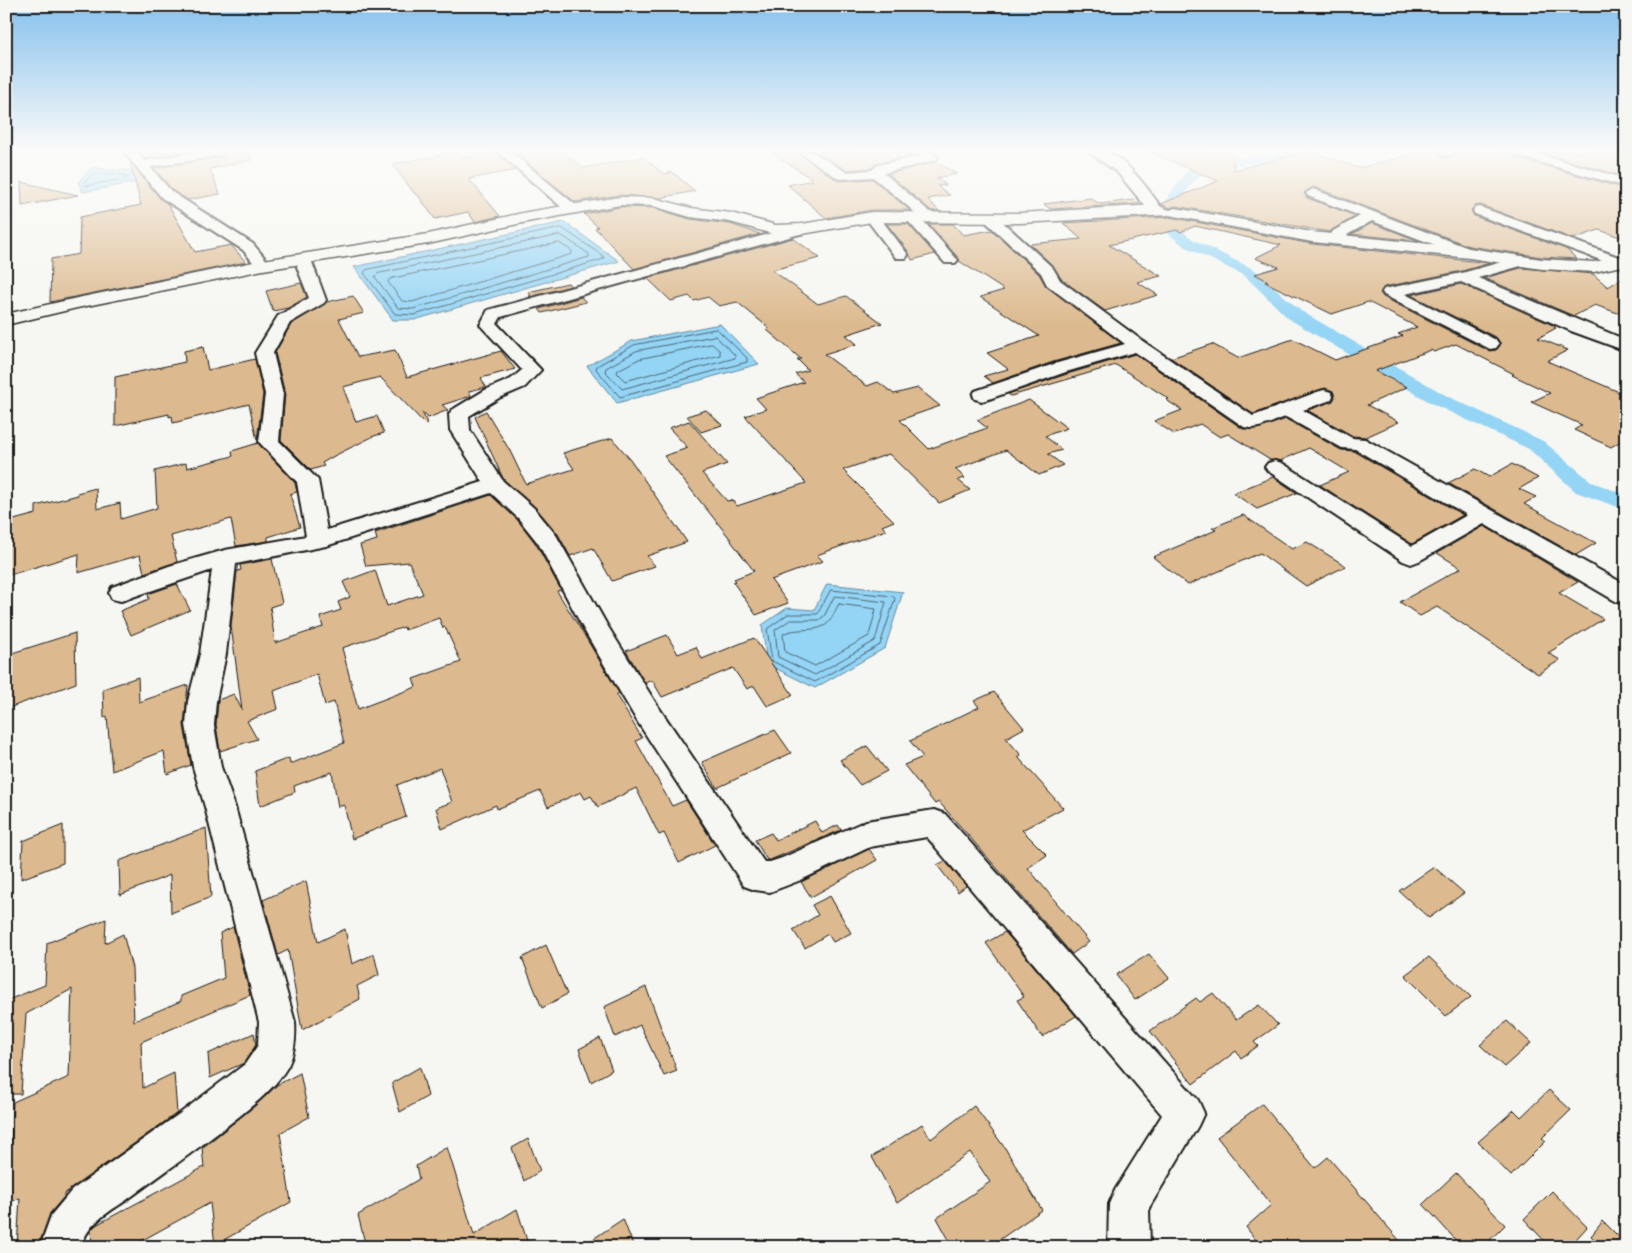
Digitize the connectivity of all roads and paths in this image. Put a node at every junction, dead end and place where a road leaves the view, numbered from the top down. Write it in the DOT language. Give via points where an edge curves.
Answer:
graph roads {
  1 [pos="191,210"];
  2 [pos="564,210"];
  3 [pos="685,210"];
  4 [pos="913,210"];
  5 [pos="1360,210"];
  6 [pos="1480,211"];
  7 [pos="1165,212"];
  8 [pos="1372,215"];
  9 [pos="872,217"];
  10 [pos="920,217"];
  11 [pos="991,219"];
  12 [pos="802,229"];
  13 [pos="1344,240"];
  14 [pos="1469,253"];
  15 [pos="901,255"];
  16 [pos="306,260"];
  17 [pos="950,260"];
  18 [pos="1524,261"];
  19 [pos="1624,261"];
  20 [pos="261,263"];
  21 [pos="1463,277"];
  22 [pos="6,320"];
  23 [pos="1490,344"];
  24 [pos="1138,346"];
  25 [pos="1626,346"];
  26 [pos="982,395"];
  27 [pos="1324,396"];
  28 [pos="1287,409"];
  29 [pos="1275,468"];
  30 [pos="495,485"];
  31 [pos="1484,515"];
  32 [pos="318,541"];
  33 [pos="225,558"];
  34 [pos="121,593"];
  35 [pos="1626,596"];
  36 [pos="61,1247"];
  37 [pos="1130,1247"];
  1 -- 20 [label="street" via="248,247"];
  2 -- 16 [label="street" via="428,240"];
  3 -- 12 [label="street" via="776,230"];
  4 -- 10 [label="street"];
  5 -- 8 [label="street"];
  6 -- 19 [label="street"];
  7 -- 11 [label="street"];
  7 -- 13 [label="street"];
  8 -- 13 [label="street" via="1338,234"];
  8 -- 14 [label="street"];
  9 -- 10 [label="street"];
  9 -- 12 [label="street"];
  9 -- 15 [label="street"];
  10 -- 11 [label="street"];
  10 -- 17 [label="street"];
  11 -- 24 [label="street" via="1048,271 1053,282"];
  12 -- 30 [label="street" via="494,314 488,325 532,370 518,383 459,414 460,430"];
  13 -- 14 [label="street"];
  14 -- 18 [label="street"];
  16 -- 22 [label="street" via="245,269"];
  16 -- 32 [label="street" via="305,267 318,300 284,320 264,353 274,394 269,442 307,480"];
  18 -- 19 [label="street" via="1594,267"];
  18 -- 21 [label="street"];
  21 -- 23 [label="street" via="1390,292"];
  21 -- 25 [label="street" via="1577,328"];
  24 -- 26 [label="street"];
  24 -- 28 [label="street" via="1250,423"];
  27 -- 28 [label="street"];
  28 -- 31 [label="street" via="1349,444 1358,443"];
  29 -- 31 [label="street" via="1411,556"];
  30 -- 32 [label="street"];
  30 -- 37 [label="street" via="526,513 548,540 647,713 755,876 770,877 790,870 866,834 934,823 1185,1113 1129,1204"];
  31 -- 35 [label="street"];
  32 -- 33 [label="street"];
  33 -- 34 [label="street"];
  33 -- 36 [label="street" via="200,726 207,767 276,1022 276,1053 258,1078 86,1204 70,1219"];
}
